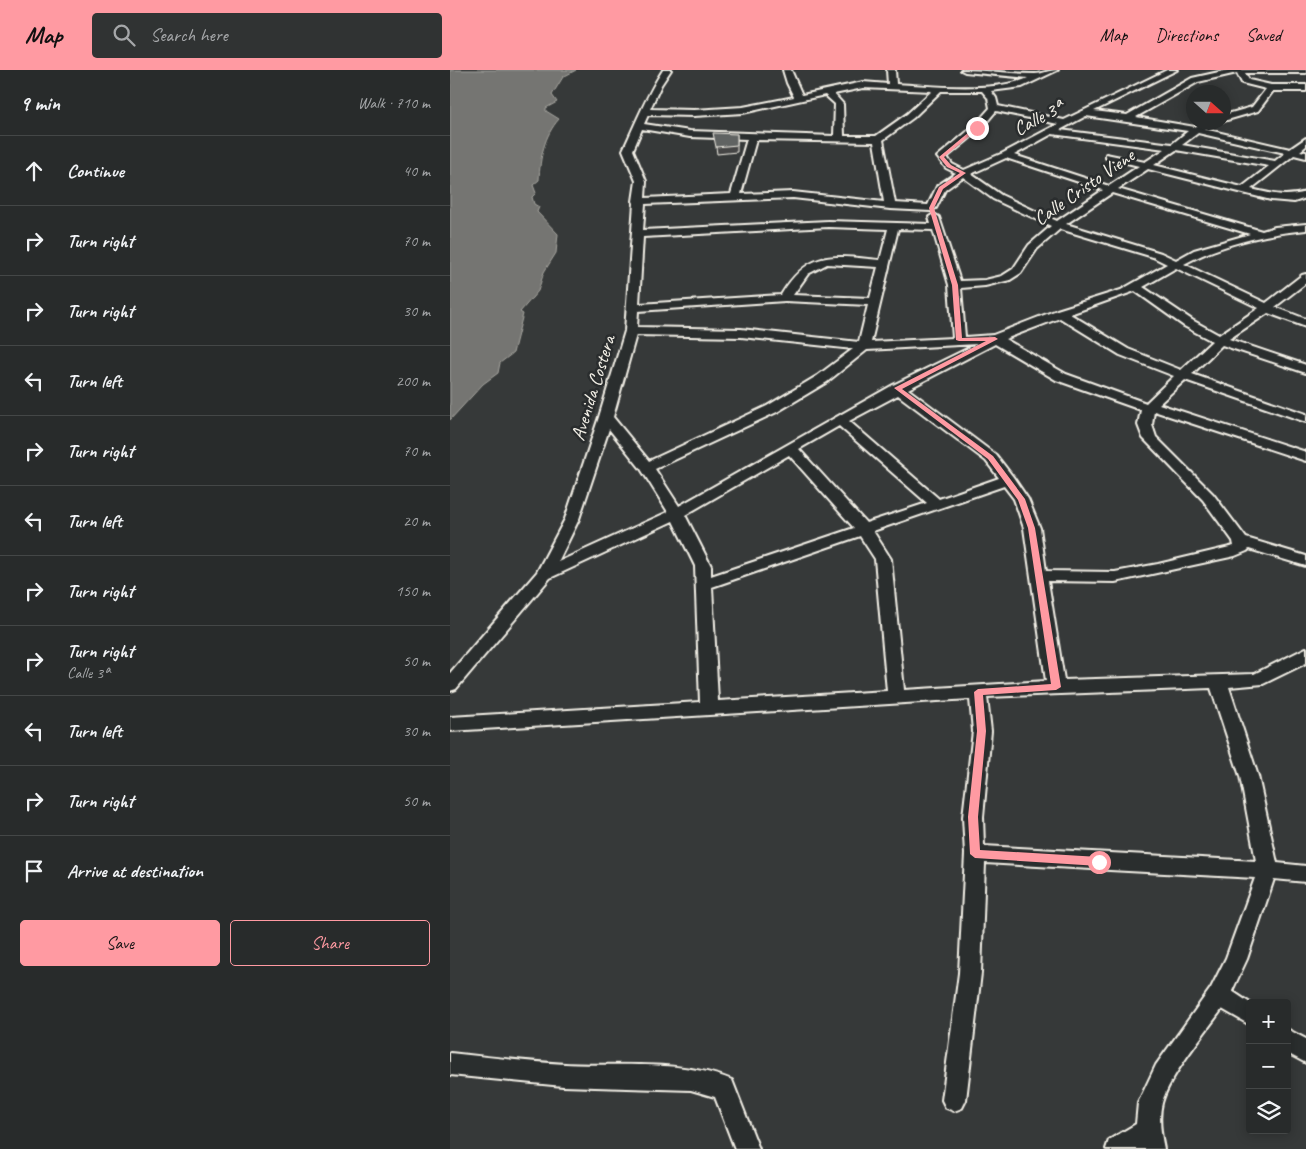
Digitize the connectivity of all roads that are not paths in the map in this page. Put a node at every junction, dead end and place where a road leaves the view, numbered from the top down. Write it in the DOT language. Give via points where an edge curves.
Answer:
graph roads {
  1 [pos="667,70"];
  2 [pos="788,70"];
  3 [pos="890,70"];
  4 [pos="966,70"];
  5 [pos="1054,70"];
  6 [pos="1173,70"];
  7 [pos="1239,70"];
  8 [pos="1306,71"];
  9 [pos="1039,76"];
  10 [pos="892,86"];
  11 [pos="1004,88"];
  12 [pos="1272,88"];
  13 [pos="1306,88"];
  14 [pos="939,89"];
  15 [pos="985,90"];
  16 [pos="827,93"];
  17 [pos="800,99"];
  18 [pos="994,108"];
  19 [pos="645,112"];
  20 [pos="1084,112"];
  21 [pos="1026,113"];
  22 [pos="1231,116"];
  23 [pos="1128,118"];
  24 [pos="1066,123"];
  25 [pos="638,126"];
  26 [pos="1186,128"];
  27 [pos="1196,130"];
  28 [pos="1049,131"];
  29 [pos="752,137"];
  30 [pos="839,137"];
  31 [pos="878,139"];
  32 [pos="1306,141"];
  33 [pos="1174,147"];
  34 [pos="1293,151"];
  35 [pos="1006,155"];
  36 [pos="1306,155"];
  37 [pos="1109,156"];
  38 [pos="1276,164"];
  39 [pos="1148,165"];
  40 [pos="964,173"];
  41 [pos="1110,190"];
  42 [pos="1244,190"];
  43 [pos="1306,195"];
  44 [pos="736,197"];
  45 [pos="638,201"];
  46 [pos="890,206"];
  47 [pos="931,208"];
  48 [pos="1058,225"];
  49 [pos="894,226"];
  50 [pos="1306,227"];
  51 [pos="937,228"];
  52 [pos="636,234"];
  53 [pos="1262,234"];
  54 [pos="884,264"];
  55 [pos="1176,265"];
  56 [pos="1306,277"];
  57 [pos="955,285"];
  58 [pos="1136,287"];
  59 [pos="785,298"];
  60 [pos="875,302"];
  61 [pos="632,308"];
  62 [pos="1267,308"];
  63 [pos="1061,313"];
  64 [pos="1306,323"];
  65 [pos="631,331"];
  66 [pos="995,339"];
  67 [pos="959,340"];
  68 [pos="1220,340"];
  69 [pos="864,346"];
  70 [pos="1306,369"];
  71 [pos="1183,375"];
  72 [pos="898,388"];
  73 [pos="1149,407"];
  74 [pos="606,417"];
  75 [pos="1306,418"];
  76 [pos="840,420"];
  77 [pos="791,449"];
  78 [pos="1306,457"];
  79 [pos="647,468"];
  80 [pos="1008,480"];
  81 [pos="938,504"];
  82 [pos="677,514"];
  83 [pos="864,530"];
  84 [pos="1241,541"];
  85 [pos="1306,561"];
  86 [pos="544,574"];
  87 [pos="1039,576"];
  88 [pos="704,584"];
  89 [pos="1306,654"];
  90 [pos="1218,681"];
  91 [pos="450,684"];
  92 [pos="1056,687"];
  93 [pos="978,692"];
  94 [pos="896,696"];
  95 [pos="709,707"];
  96 [pos="450,724"];
  97 [pos="975,854"];
  98 [pos="1268,869"];
  99 [pos="1306,874"];
  100 [pos="1219,995"];
  101 [pos="1246,1012"];
  102 [pos="1291,1043"];
  103 [pos="1306,1052"];
  104 [pos="450,1064"];
  105 [pos="954,1100"];
  106 [pos="1150,1140"];
  107 [pos="747,1149"];
  108 [pos="1118,1149"];
  1 -- 19 [label="street, Avenida Costera"];
  2 -- 17 [label="street"];
  3 -- 10 [label="street"];
  4 -- 9 [label="street"];
  5 -- 9 [label="street"];
  6 -- 20 [label="street, Calle 3ª"];
  7 -- 8 [label="street"];
  7 -- 12 [label="street" via="1244,81"];
  7 -- 23 [label="street" via="1195,80"];
  9 -- 11 [label="street"];
  10 -- 14 [label="street"];
  10 -- 16 [label="street" via="863,85"];
  11 -- 15 [label="street"];
  11 -- 21 [label="street" via="1026,107"];
  12 -- 13 [label="street"];
  12 -- 22 [label="street" via="1255,109"];
  14 -- 15 [label="street"];
  14 -- 31 [label="street" via="923,107"];
  15 -- 18 [label="street" via="991,94"];
  16 -- 17 [label="street"];
  16 -- 30 [label="street" via="839,104"];
  17 -- 19 [label="street" via="743,110"];
  18 -- 21 [label="street"];
  18 -- 40 [label="street" via="977,128 942,157 949,166"];
  19 -- 25 [label="street, Avenida Costera"];
  20 -- 23 [label="street"];
  20 -- 24 [label="street, Calle 3ª"];
  21 -- 24 [label="street"];
  23 -- 26 [label="street"];
  24 -- 28 [label="street, Calle 3ª"];
  25 -- 29 [label="street" via="690,134"];
  25 -- 45 [label="street, Avenida Costera" via="628,150 640,181"];
  27 -- 33 [label="street, Calle Cristo Viene"];
  27 -- 34 [label="street"];
  28 -- 33 [label="street"];
  28 -- 35 [label="street, Calle 3ª"];
  29 -- 30 [label="street"];
  29 -- 44 [label="street"];
  30 -- 31 [label="street"];
  31 -- 46 [label="street"];
  32 -- 34 [label="street"];
  33 -- 38 [label="street"];
  33 -- 39 [label="street, Calle Cristo Viene"];
  34 -- 36 [label="street"];
  34 -- 38 [label="street"];
  35 -- 40 [label="street, Calle 3ª"];
  35 -- 41 [label="street"];
  37 -- 39 [label="street"];
  38 -- 42 [label="street"];
  39 -- 41 [label="street, Calle Cristo Viene"];
  39 -- 42 [label="street"];
  40 -- 47 [label="street, Calle 3ª" via="941,188"];
  40 -- 48 [label="street" via="997,197"];
  41 -- 48 [label="street, Calle Cristo Viene"];
  41 -- 53 [label="street"];
  42 -- 43 [label="street" via="1294,199"];
  44 -- 45 [label="street"];
  44 -- 46 [label="street" via="793,195"];
  45 -- 52 [label="street, Avenida Costera"];
  46 -- 47 [label="street"];
  47 -- 51 [label="street"];
  48 -- 55 [label="street" via="1143,250"];
  48 -- 57 [label="street, Calle Cristo Viene" via="1033,247 1017,271 1006,278"];
  49 -- 51 [label="street"];
  49 -- 52 [label="street" via="828,224"];
  49 -- 54 [label="street"];
  50 -- 53 [label="street"];
  51 -- 57 [label="street"];
  52 -- 61 [label="street, Avenida Costera"];
  53 -- 55 [label="street" via="1198,252"];
  54 -- 59 [label="street" via="820,261 808,267"];
  54 -- 60 [label="street"];
  55 -- 58 [label="street"];
  55 -- 62 [label="street"];
  56 -- 62 [label="street"];
  57 -- 67 [label="street"];
  58 -- 63 [label="street"];
  58 -- 68 [label="street" via="1188,323"];
  59 -- 60 [label="street"];
  59 -- 61 [label="street"];
  60 -- 69 [label="street"];
  61 -- 65 [label="street, Avenida Costera"];
  62 -- 64 [label="street"];
  62 -- 68 [label="street"];
  63 -- 66 [label="street"];
  63 -- 71 [label="street" via="1124,352"];
  65 -- 69 [label="street" via="741,332"];
  65 -- 74 [label="street, Avenida Costera"];
  66 -- 67 [label="street"];
  66 -- 72 [label="street"];
  66 -- 73 [label="street" via="1061,377"];
  67 -- 69 [label="street"];
  68 -- 70 [label="street"];
  68 -- 71 [label="street"];
  69 -- 79 [label="street" via="822,378 772,409"];
  71 -- 73 [label="street"];
  71 -- 75 [label="street"];
  72 -- 76 [label="street"];
  72 -- 80 [label="street" via="990,458"];
  73 -- 78 [label="street"];
  73 -- 84 [label="street" via="1145,425 1150,438 1208,497"];
  74 -- 79 [label="street"];
  74 -- 86 [label="street, Avenida Costera" via="572,519"];
  76 -- 77 [label="street"];
  76 -- 81 [label="street"];
  77 -- 82 [label="street"];
  77 -- 83 [label="street"];
  79 -- 82 [label="street"];
  80 -- 81 [label="street"];
  80 -- 87 [label="street" via="1021,499 1032,528"];
  81 -- 83 [label="street"];
  82 -- 86 [label="street"];
  82 -- 88 [label="street" via="704,566"];
  83 -- 88 [label="street"];
  83 -- 94 [label="street" via="883,559"];
  84 -- 85 [label="street"];
  84 -- 87 [label="street" via="1242,548 1235,551 1158,569 1115,576"];
  86 -- 91 [label="street, Avenida Costera"];
  87 -- 92 [label="street"];
  88 -- 95 [label="street"];
  89 -- 90 [label="street" via="1257,680"];
  90 -- 92 [label="street"];
  90 -- 98 [label="street" via="1249,776"];
  92 -- 93 [label="street"];
  93 -- 94 [label="street"];
  93 -- 97 [label="street" via="982,731 973,817"];
  94 -- 95 [label="street"];
  95 -- 96 [label="street"];
  97 -- 98 [label="street"];
  97 -- 105 [label="street" via="970,973"];
  98 -- 99 [label="street"];
  98 -- 100 [label="street" via="1236,959"];
  100 -- 101 [label="street"];
  100 -- 106 [label="street" via="1164,1073 1150,1103"];
  102 -- 103 [label="street"];
  104 -- 107 [label="street" via="563,1075 691,1079 724,1088"];
  106 -- 108 [label="street"];
}
